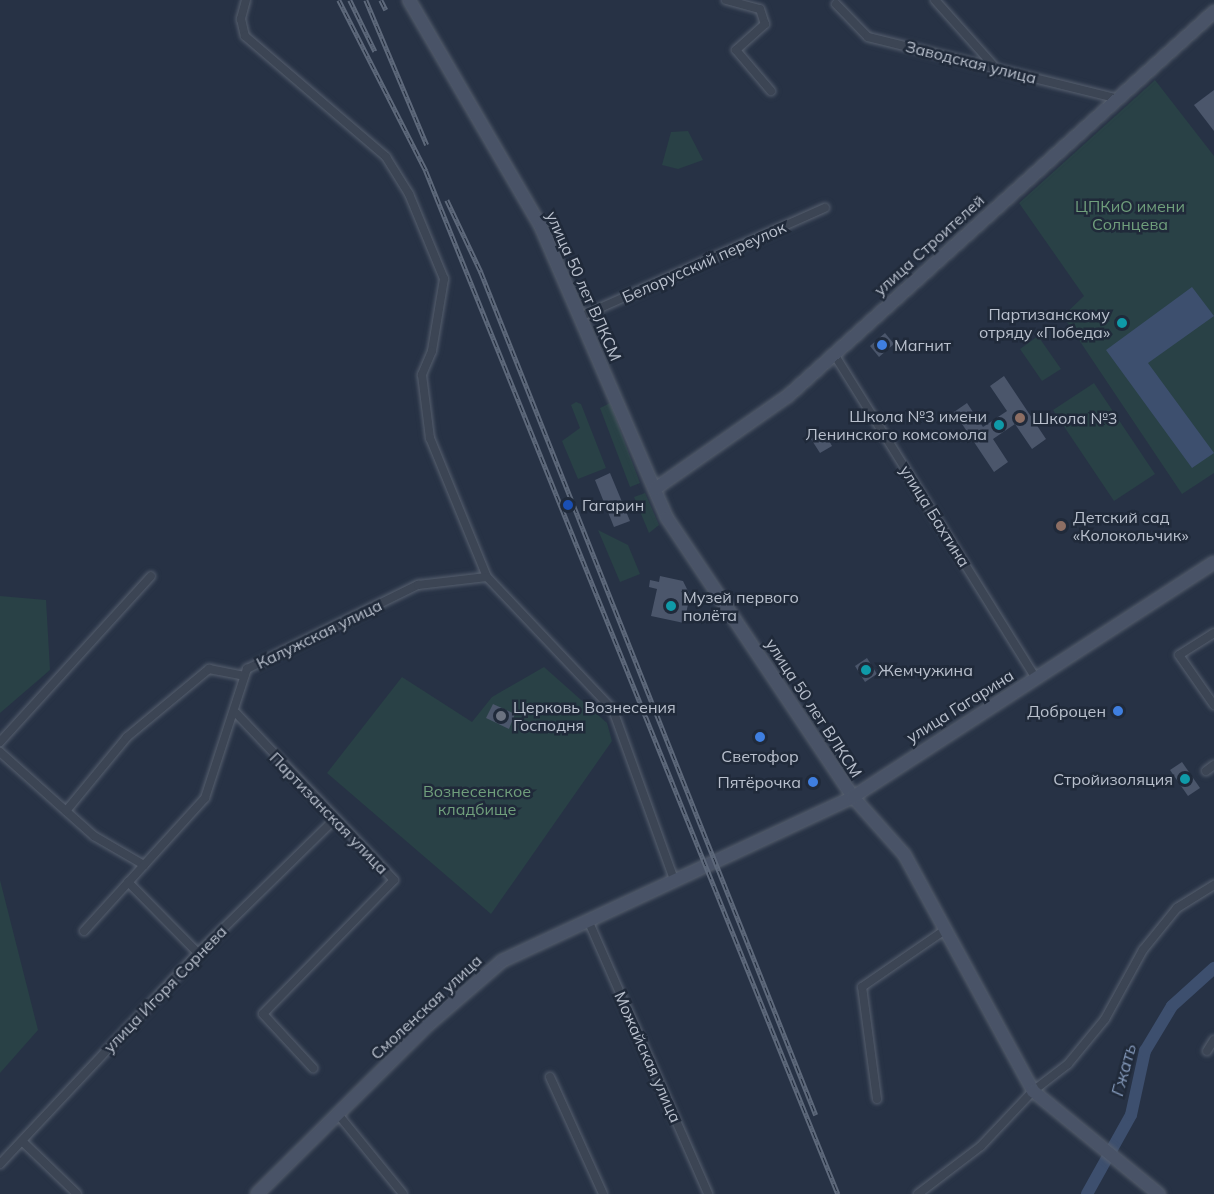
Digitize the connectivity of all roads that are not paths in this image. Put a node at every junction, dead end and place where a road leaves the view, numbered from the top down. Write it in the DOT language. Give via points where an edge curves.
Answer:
graph roads {
  1 [pos="246,0"];
  2 [pos="409,0"];
  3 [pos="726,0"];
  4 [pos="935,0"];
  5 [pos="836,4"];
  6 [pos="1214,12"];
  7 [pos="995,68"];
  8 [pos="771,91"];
  9 [pos="1118,99"];
  10 [pos="825,208"];
  11 [pos="582,316"];
  12 [pos="834,354"];
  13 [pos="655,489"];
  14 [pos="1214,563"];
  15 [pos="151,576"];
  16 [pos="487,577"];
  17 [pos="1214,633"];
  18 [pos="244,676"];
  19 [pos="1036,678"];
  20 [pos="1214,705"];
  21 [pos="236,713"];
  22 [pos="0,742"];
  23 [pos="0,752"];
  24 [pos="1214,765"];
  25 [pos="1206,771"];
  26 [pos="853,797"];
  27 [pos="66,811"];
  28 [pos="335,819"];
  29 [pos="715,860"];
  30 [pos="144,865"];
  31 [pos="674,879"];
  32 [pos="128,882"];
  33 [pos="1214,885"];
  34 [pos="588,920"];
  35 [pos="84,930"];
  36 [pos="945,930"];
  37 [pos="198,953"];
  38 [pos="1214,1040"];
  39 [pos="1207,1051"];
  40 [pos="313,1068"];
  41 [pos="550,1077"];
  42 [pos="1033,1091"];
  43 [pos="877,1099"];
  44 [pos="337,1113"];
  45 [pos="22,1141"];
  46 [pos="0,1164"];
  47 [pos="77,1194"];
  48 [pos="257,1194"];
  49 [pos="403,1194"];
  50 [pos="603,1194"];
  51 [pos="708,1194"];
  52 [pos="918,1194"];
  53 [pos="1159,1194"];
  1 -- 16 [label="street" via="241,19 245,36 386,158 420,217 444,279 432,351 422,375 430,438"];
  2 -- 11 [label="main road, улица 50 лет ВЛКСМ" via="542,227"];
  3 -- 8 [label="street" via="760,9 765,24 736,50"];
  4 -- 7 [label="street"];
  5 -- 7 [label="street, Заводская улица" via="868,37"];
  6 -- 9 [label="main road, улица Строителей"];
  7 -- 9 [label="street, Заводская улица"];
  9 -- 12 [label="main road, улица Строителей"];
  10 -- 11 [label="street, Белорусский переулок"];
  11 -- 13 [label="main road, улица 50 лет ВЛКСМ"];
  12 -- 13 [label="main road, улица Строителей" via="788,396"];
  12 -- 19 [label="street, улица Бахтина"];
  13 -- 26 [label="main road, улица 50 лет ВЛКСМ" via="667,518"];
  14 -- 19 [label="main road, улица Гагарина"];
  15 -- 22 [label="street"];
  16 -- 18 [label="street, Калужская улица" via="418,585 247,669"];
  16 -- 31 [label="street" via="613,710"];
  17 -- 20 [label="street" via="1179,655"];
  18 -- 21 [label="street, Калужская улица"];
  18 -- 27 [label="street" via="209,669 127,737"];
  19 -- 26 [label="main road, улица Гагарина"];
  21 -- 28 [label="street, Партизанская улица"];
  21 -- 30 [label="street, Калужская улица" via="205,798"];
  23 -- 27 [label="street"];
  24 -- 25 [label="street"];
  26 -- 29 [label="main road, улица Гагарина"];
  26 -- 36 [label="main road, улица 50 лет ВЛКСМ" via="904,854"];
  27 -- 30 [label="street" via="94,836"];
  28 -- 37 [label="street, улица Игоря Сорнева"];
  28 -- 40 [label="street, Партизанская улица" via="394,880 263,1014"];
  29 -- 31 [label="main road, Смоленская улица"];
  30 -- 32 [label="street, Калужская улица"];
  31 -- 34 [label="main road, Смоленская улица"];
  32 -- 35 [label="street, Калужская улица"];
  32 -- 37 [label="street"];
  33 -- 42 [label="street" via="1177,908 1143,950 1105,1019 1068,1064"];
  34 -- 44 [label="main road, Смоленская улица" via="501,961"];
  34 -- 51 [label="street, Можайская улица"];
  36 -- 42 [label="main road, улица 50 лет ВЛКСМ"];
  36 -- 43 [label="street" via="862,987"];
  37 -- 45 [label="street, улица Игоря Сорнева"];
  38 -- 39 [label="street"];
  41 -- 50 [label="street"];
  42 -- 52 [label="street" via="981,1146"];
  42 -- 53 [label="main road, улица 50 лет ВЛКСМ"];
  44 -- 48 [label="main road, Смоленская улица"];
  44 -- 49 [label="street"];
  45 -- 46 [label="street, улица Игоря Сорнева"];
  45 -- 47 [label="street"];
}
